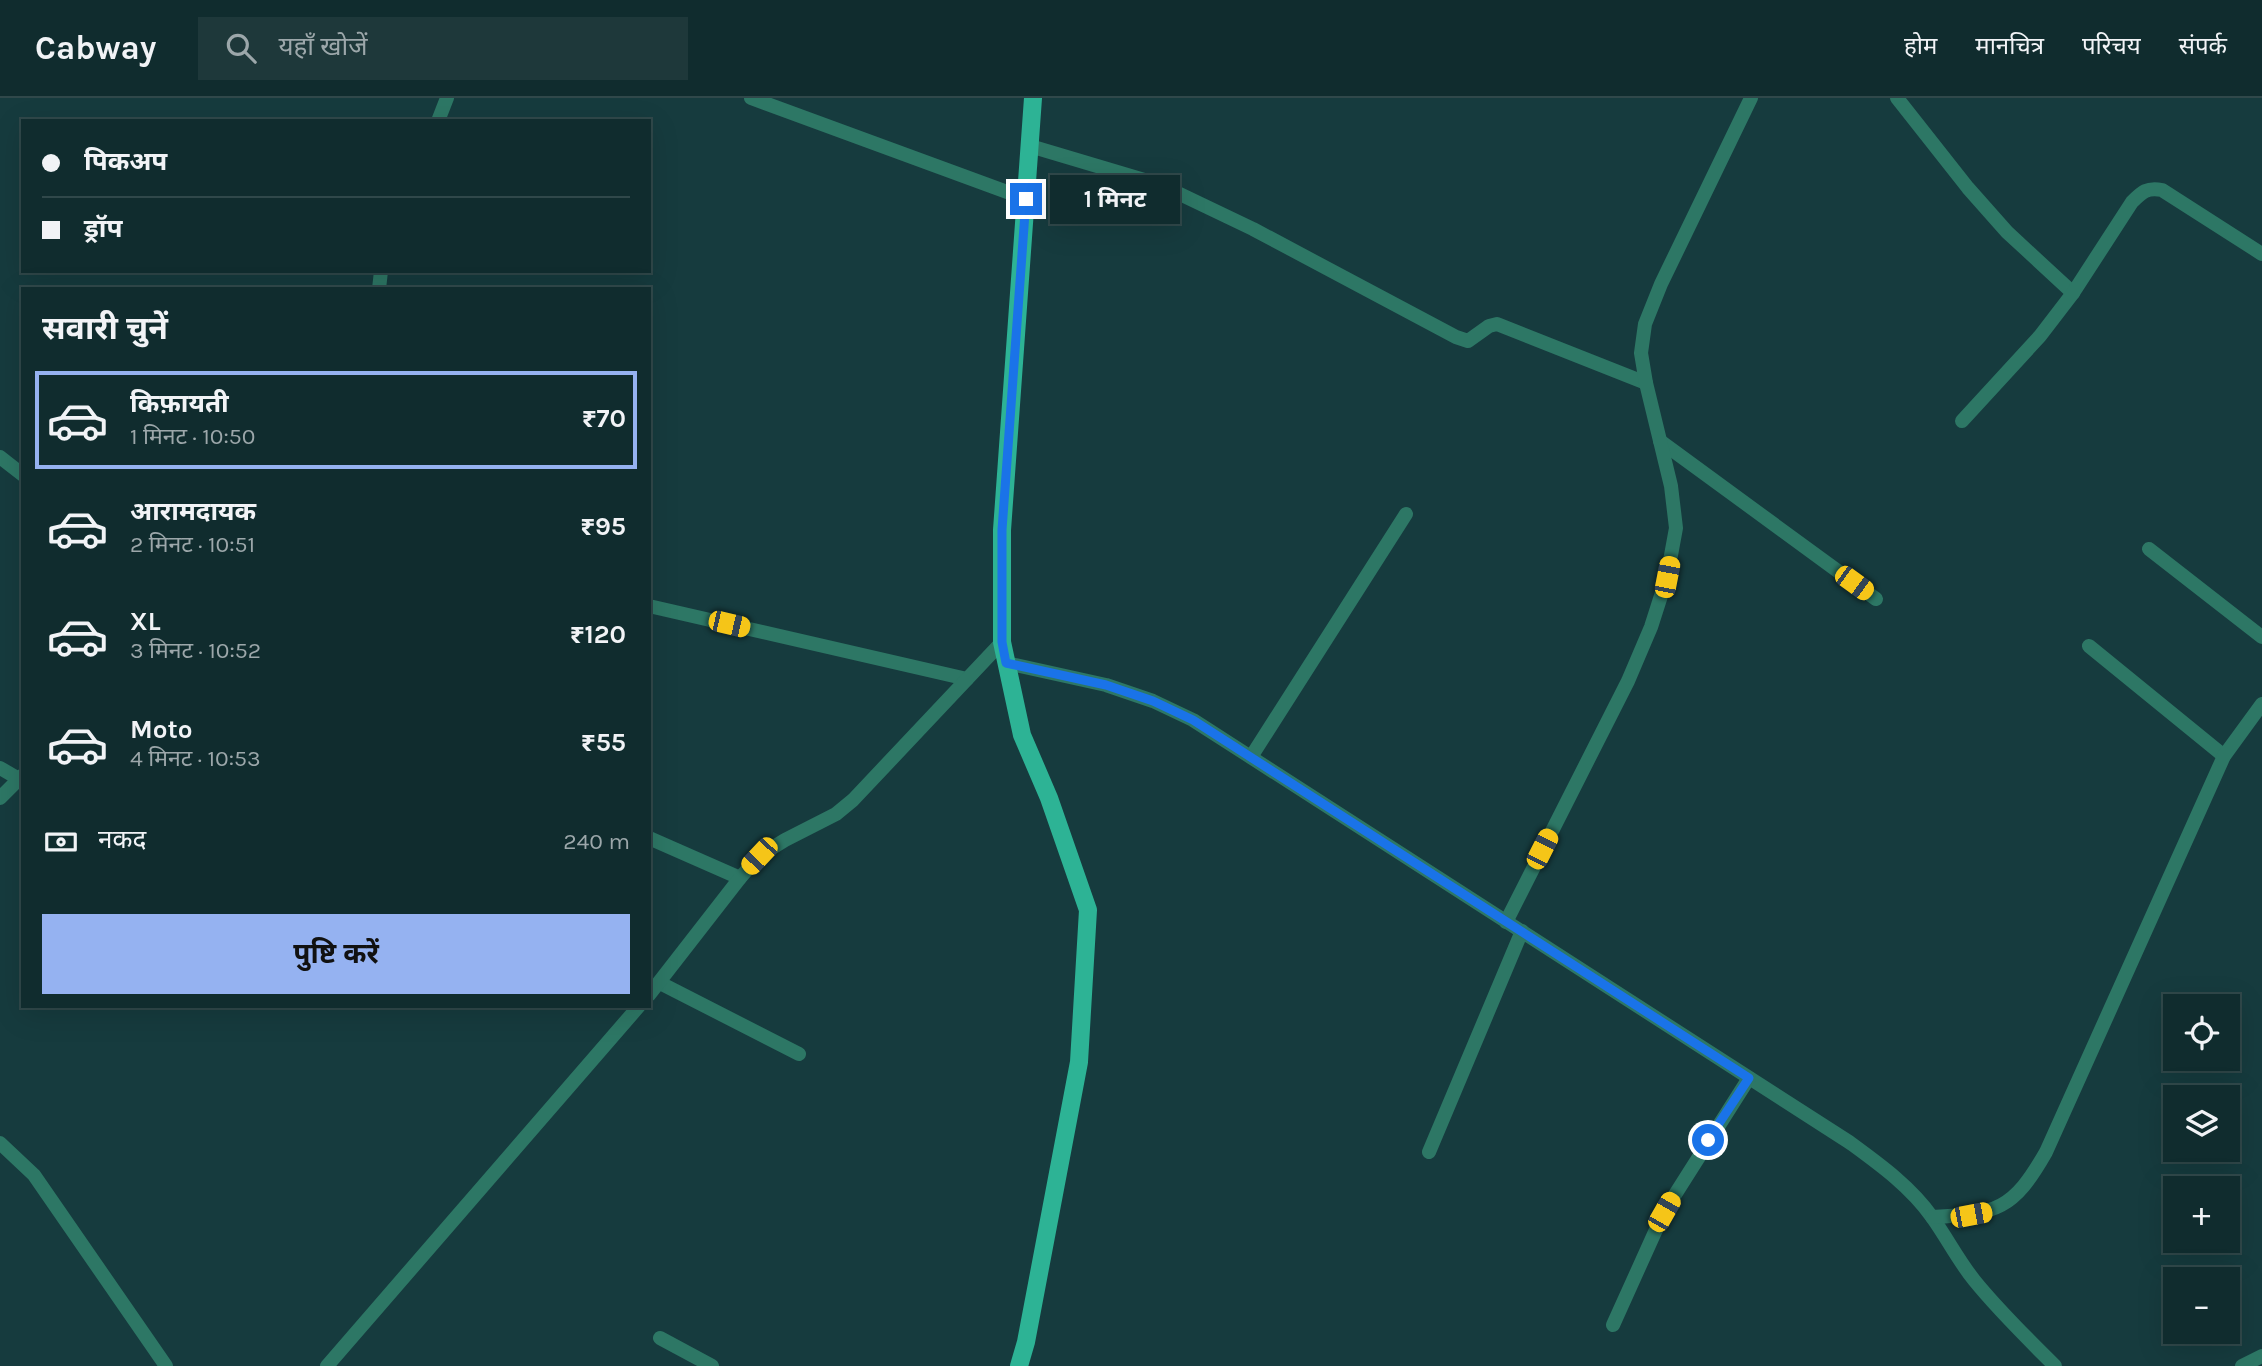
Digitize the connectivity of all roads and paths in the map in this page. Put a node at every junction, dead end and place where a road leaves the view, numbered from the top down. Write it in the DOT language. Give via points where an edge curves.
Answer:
graph roads {
  1 [pos="447,98"];
  2 [pos="751,98"];
  3 [pos="1033,98"];
  4 [pos="1751,98"];
  5 [pos="1897,98"];
  6 [pos="439,119"];
  7 [pos="1030,146"];
  8 [pos="1026,199"];
  9 [pos="2262,254"];
  10 [pos="2073,293"];
  11 [pos="1646,383"];
  12 [pos="1962,421"];
  13 [pos="1660,441"];
  14 [pos="0,457"];
  15 [pos="21,473"];
  16 [pos="1406,514"];
  17 [pos="2150,550"];
  18 [pos="1876,599"];
  19 [pos="651,606"];
  20 [pos="2262,637"];
  21 [pos="1002,642"];
  22 [pos="2089,646"];
  23 [pos="1006,663"];
  24 [pos="967,679"];
  25 [pos="2262,704"];
  26 [pos="2224,756"];
  27 [pos="1251,757"];
  28 [pos="0,768"];
  29 [pos="21,777"];
  30 [pos="0,798"];
  31 [pos="651,839"];
  32 [pos="740,878"];
  33 [pos="1506,922"];
  34 [pos="1522,931"];
  35 [pos="660,983"];
  36 [pos="651,993"];
  37 [pos="637,1008"];
  38 [pos="799,1054"];
  39 [pos="1749,1078"];
  40 [pos="0,1143"];
  41 [pos="1429,1152"];
  42 [pos="1932,1217"];
  43 [pos="1613,1325"];
  44 [pos="660,1338"];
  45 [pos="2262,1356"];
  46 [pos="166,1366"];
  47 [pos="327,1366"];
  48 [pos="712,1366"];
  49 [pos="1019,1366"];
  50 [pos="2055,1366"];
  51 [pos="2242,1366"];
  1 -- 6 [label="street"];
  2 -- 8 [label="street"];
  3 -- 7 [label="main road"];
  4 -- 11 [label="street" via="1645,324 1641,354"];
  5 -- 10 [label="street" via="1983,206"];
  7 -- 8 [label="main road"];
  7 -- 11 [label="street" via="1182,195 1456,337 1468,341 1497,324"];
  8 -- 21 [label="main road" via="1002,530"];
  9 -- 10 [label="street" via="2153,188 2132,202"];
  10 -- 12 [label="street"];
  11 -- 13 [label="street"];
  13 -- 18 [label="street"];
  13 -- 33 [label="street" via="1676,528 1651,627"];
  14 -- 15 [label="street"];
  16 -- 27 [label="street"];
  17 -- 20 [label="street"];
  19 -- 24 [label="street"];
  21 -- 23 [label="main road"];
  21 -- 24 [label="street"];
  22 -- 26 [label="street"];
  23 -- 27 [label="street" via="1106,685 1153,701"];
  23 -- 49 [label="main road" via="1022,735 1088,910 1079,1062"];
  24 -- 32 [label="street" via="853,800 759,856"];
  25 -- 26 [label="street"];
  26 -- 42 [label="street" via="2029,1181 2010,1200 1986,1212"];
  27 -- 33 [label="street"];
  28 -- 29 [label="street"];
  29 -- 30 [label="street"];
  31 -- 32 [label="street"];
  32 -- 35 [label="street"];
  33 -- 34 [label="street"];
  34 -- 39 [label="street"];
  34 -- 41 [label="street"];
  35 -- 36 [label="street"];
  35 -- 38 [label="street"];
  37 -- 47 [label="street"];
  39 -- 42 [label="street" via="1887,1169"];
  39 -- 43 [label="street" via="1664,1212"];
  40 -- 46 [label="street" via="34,1175"];
  42 -- 50 [label="street" via="1973,1279"];
  44 -- 48 [label="street"];
  45 -- 51 [label="street"];
}
